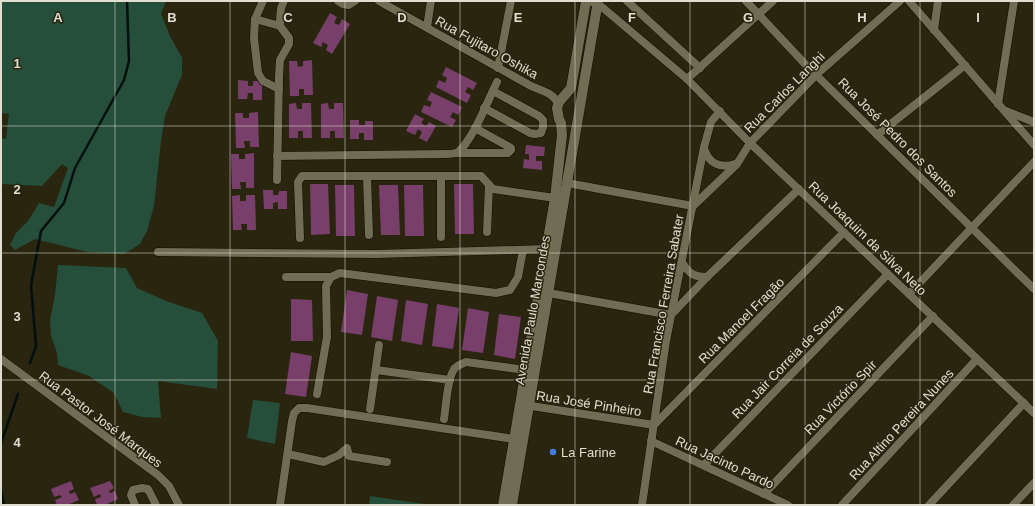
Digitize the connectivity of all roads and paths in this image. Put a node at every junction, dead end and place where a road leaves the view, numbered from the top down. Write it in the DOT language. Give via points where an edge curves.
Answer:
graph roads {
  1 [pos="263,1"];
  2 [pos="284,1"];
  3 [pos="338,1"];
  4 [pos="355,1"];
  5 [pos="379,1"];
  6 [pos="431,1"];
  7 [pos="510,1"];
  8 [pos="586,1"];
  9 [pos="627,1"];
  10 [pos="746,1"];
  11 [pos="773,1"];
  12 [pos="900,1"];
  13 [pos="909,1"];
  14 [pos="938,1"];
  15 [pos="1014,1"];
  16 [pos="595,2"];
  17 [pos="758,14"];
  18 [pos="255,20"];
  19 [pos="280,26"];
  20 [pos="427,27"];
  21 [pos="934,30"];
  22 [pos="965,65"];
  23 [pos="498,68"];
  24 [pos="700,68"];
  25 [pos="817,74"];
  26 [pos="688,79"];
  27 [pos="497,82"];
  28 [pos="278,89"];
  29 [pos="493,91"];
  30 [pos="560,101"];
  31 [pos="1001,107"];
  32 [pos="484,108"];
  33 [pos="579,109"];
  34 [pos="720,111"];
  35 [pos="578,120"];
  36 [pos="1034,122"];
  37 [pos="562,123"];
  38 [pos="475,128"];
  39 [pos="877,135"];
  40 [pos="750,142"];
  41 [pos="1034,145"];
  42 [pos="704,147"];
  43 [pos="456,153"];
  44 [pos="277,156"];
  45 [pos="1034,162"];
  46 [pos="736,164"];
  47 [pos="441,176"];
  48 [pos="367,177"];
  49 [pos="277,180"];
  50 [pos="567,183"];
  51 [pos="489,185"];
  52 [pos="799,189"];
  53 [pos="555,198"];
  54 [pos="693,206"];
  55 [pos="972,228"];
  56 [pos="487,232"];
  57 [pos="844,232"];
  58 [pos="369,235"];
  59 [pos="441,237"];
  60 [pos="300,238"];
  61 [pos="547,249"];
  62 [pos="523,250"];
  63 [pos="158,252"];
  64 [pos="682,262"];
  65 [pos="888,274"];
  66 [pos="286,277"];
  67 [pos="331,277"];
  68 [pos="708,277"];
  69 [pos="1034,289"];
  70 [pos="544,292"];
  71 [pos="909,294"];
  72 [pos="671,315"];
  73 [pos="933,316"];
  74 [pos="380,345"];
  75 [pos="1,359"];
  76 [pos="977,359"];
  77 [pos="376,370"];
  78 [pos="526,370"];
  79 [pos="450,380"];
  80 [pos="317,394"];
  81 [pos="1024,403"];
  82 [pos="524,405"];
  83 [pos="370,409"];
  84 [pos="1034,413"];
  85 [pos="444,419"];
  86 [pos="654,425"];
  87 [pos="514,438"];
  88 [pos="651,441"];
  89 [pos="288,454"];
  90 [pos="387,462"];
  91 [pos="704,465"];
  92 [pos="1034,483"];
  93 [pos="764,494"];
  94 [pos="508,504"];
  95 [pos="135,505"];
  96 [pos="156,505"];
  97 [pos="179,505"];
  98 [pos="280,505"];
  99 [pos="515,505"];
  100 [pos="642,505"];
  101 [pos="788,505"];
  102 [pos="842,505"];
  103 [pos="929,505"];
  104 [pos="1014,505"];
  1 -- 18 [label="street"];
  2 -- 19 [label="street"];
  3 -- 4 [label="street" via="349,5"];
  5 -- 20 [label="street, Rua Fujitaro Oshika"];
  6 -- 20 [label="street"];
  7 -- 23 [label="street"];
  8 -- 30 [label="street" via="571,88"];
  9 -- 24 [label="street"];
  10 -- 17 [label="street, Rua José Pedro dos Santos"];
  11 -- 17 [label="street"];
  12 -- 25 [label="street, Rua Carlos Langhi"];
  13 -- 21 [label="street"];
  14 -- 21 [label="street"];
  15 -- 31 [label="street"];
  16 -- 26 [label="street, Rua Joaquim da Silva Neto"];
  16 -- 33 [label="street, Avenida Paulo Marcondes"];
  17 -- 24 [label="street"];
  17 -- 25 [label="street, Rua José Pedro dos Santos"];
  18 -- 19 [label="street"];
  18 -- 28 [label="street" via="254,38 258,73 263,81"];
  19 -- 28 [label="street" via="289,38 289,44 280,60"];
  20 -- 23 [label="street, Rua Fujitaro Oshika"];
  21 -- 22 [label="street"];
  22 -- 31 [label="street"];
  22 -- 39 [label="street"];
  23 -- 30 [label="street, Rua Fujitaro Oshika"];
  24 -- 26 [label="street"];
  25 -- 39 [label="street, Rua José Pedro dos Santos"];
  25 -- 40 [label="street, Rua Carlos Langhi"];
  26 -- 34 [label="street, Rua Joaquim da Silva Neto"];
  27 -- 29 [label="street"];
  28 -- 44 [label="street"];
  29 -- 32 [label="street"];
  29 -- 32 [label="street" via="539,116 544,127 541,133 530,133"];
  30 -- 33 [label="street" via="569,96 576,98"];
  30 -- 37 [label="street, Avenida Paulo Marcondes" via="559,118"];
  31 -- 36 [label="street"];
  31 -- 41 [label="street"];
  32 -- 38 [label="street"];
  33 -- 35 [label="street, Avenida Paulo Marcondes"];
  34 -- 40 [label="street, Rua Joaquim da Silva Neto"];
  34 -- 42 [label="street, Rua Francisco Ferreira Sabater" via="711,122"];
  35 -- 37 [label="street" via="574,125"];
  35 -- 50 [label="street, Avenida Paulo Marcondes"];
  37 -- 53 [label="street, Avenida Paulo Marcondes"];
  38 -- 43 [label="street" via="466,144"];
  38 -- 43 [label="street" via="511,150 508,153"];
  39 -- 55 [label="street, Rua José Pedro dos Santos"];
  40 -- 46 [label="street, Rua Carlos Langhi"];
  40 -- 52 [label="street, Rua Joaquim da Silva Neto"];
  42 -- 46 [label="street" via="712,163 727,167"];
  42 -- 54 [label="street, Rua Francisco Ferreira Sabater"];
  43 -- 44 [label="street"];
  44 -- 49 [label="street"];
  45 -- 55 [label="street"];
  46 -- 54 [label="street, Rua Carlos Langhi"];
  47 -- 48 [label="street"];
  47 -- 51 [label="street" via="481,176"];
  47 -- 59 [label="street"];
  48 -- 58 [label="street"];
  48 -- 60 [label="street" via="302,176 298,182"];
  50 -- 54 [label="street"];
  50 -- 70 [label="street, Avenida Paulo Marcondes"];
  51 -- 53 [label="street" via="493,189"];
  51 -- 56 [label="street"];
  52 -- 57 [label="street, Rua Joaquim da Silva Neto"];
  52 -- 68 [label="street"];
  53 -- 61 [label="street, Avenida Paulo Marcondes"];
  54 -- 64 [label="street, Rua Francisco Ferreira Sabater"];
  55 -- 69 [label="street, Rua José Pedro dos Santos"];
  55 -- 71 [label="street"];
  57 -- 65 [label="street, Rua Joaquim da Silva Neto"];
  57 -- 86 [label="street, Rua Manoel Fragão"];
  61 -- 62 [label="street"];
  61 -- 70 [label="street, Avenida Paulo Marcondes"];
  62 -- 63 [label="street" via="377,254"];
  62 -- 67 [label="street" via="518,277 510,290 496,294 340,273"];
  64 -- 68 [label="street" via="692,274"];
  64 -- 72 [label="street, Rua Francisco Ferreira Sabater"];
  65 -- 71 [label="street, Rua Joaquim da Silva Neto"];
  65 -- 91 [label="street, Rua Jair Correia de Souza"];
  66 -- 67 [label="street"];
  67 -- 80 [label="street" via="326,286 327,337"];
  68 -- 72 [label="street"];
  70 -- 72 [label="street"];
  70 -- 78 [label="street, Avenida Paulo Marcondes"];
  70 -- 82 [label="street, Avenida Paulo Marcondes"];
  71 -- 73 [label="street, Rua Joaquim da Silva Neto"];
  72 -- 86 [label="street, Rua Francisco Ferreira Sabater"];
  73 -- 76 [label="street, Rua Joaquim da Silva Neto"];
  73 -- 93 [label="street, Rua Victório Spir"];
  74 -- 77 [label="street"];
  75 -- 97 [label="street, Rua Pastor José Marques" via="158,475"];
  76 -- 81 [label="street, Rua Joaquim da Silva Neto"];
  76 -- 102 [label="street, Rua Altino Pereira Nunes"];
  77 -- 79 [label="street"];
  77 -- 83 [label="street"];
  78 -- 79 [label="street" via="466,362 453,371"];
  78 -- 82 [label="street, Avenida Paulo Marcondes"];
  79 -- 85 [label="street"];
  81 -- 84 [label="street, Rua Joaquim da Silva Neto"];
  81 -- 103 [label="street"];
  82 -- 86 [label="street, Rua José Pinheiro"];
  82 -- 87 [label="street, Avenida Paulo Marcondes"];
  82 -- 94 [label="street, Avenida Paulo Marcondes"];
  86 -- 88 [label="street, Rua Francisco Ferreira Sabater"];
  87 -- 89 [label="street" via="299,408 292,420"];
  87 -- 94 [label="street, Avenida Paulo Marcondes"];
  88 -- 91 [label="street, Rua Jacinto Pardo"];
  88 -- 100 [label="street, Rua Francisco Ferreira Sabater"];
  89 -- 90 [label="street" via="324,462 347,448 349,456"];
  89 -- 98 [label="street"];
  91 -- 93 [label="street, Rua Jacinto Pardo"];
  92 -- 104 [label="street"];
  93 -- 101 [label="street, Rua Jacinto Pardo"];
  94 -- 99 [label="street"];
  95 -- 96 [label="street" via="131,495 133,490 142,488 148,489"];
}
